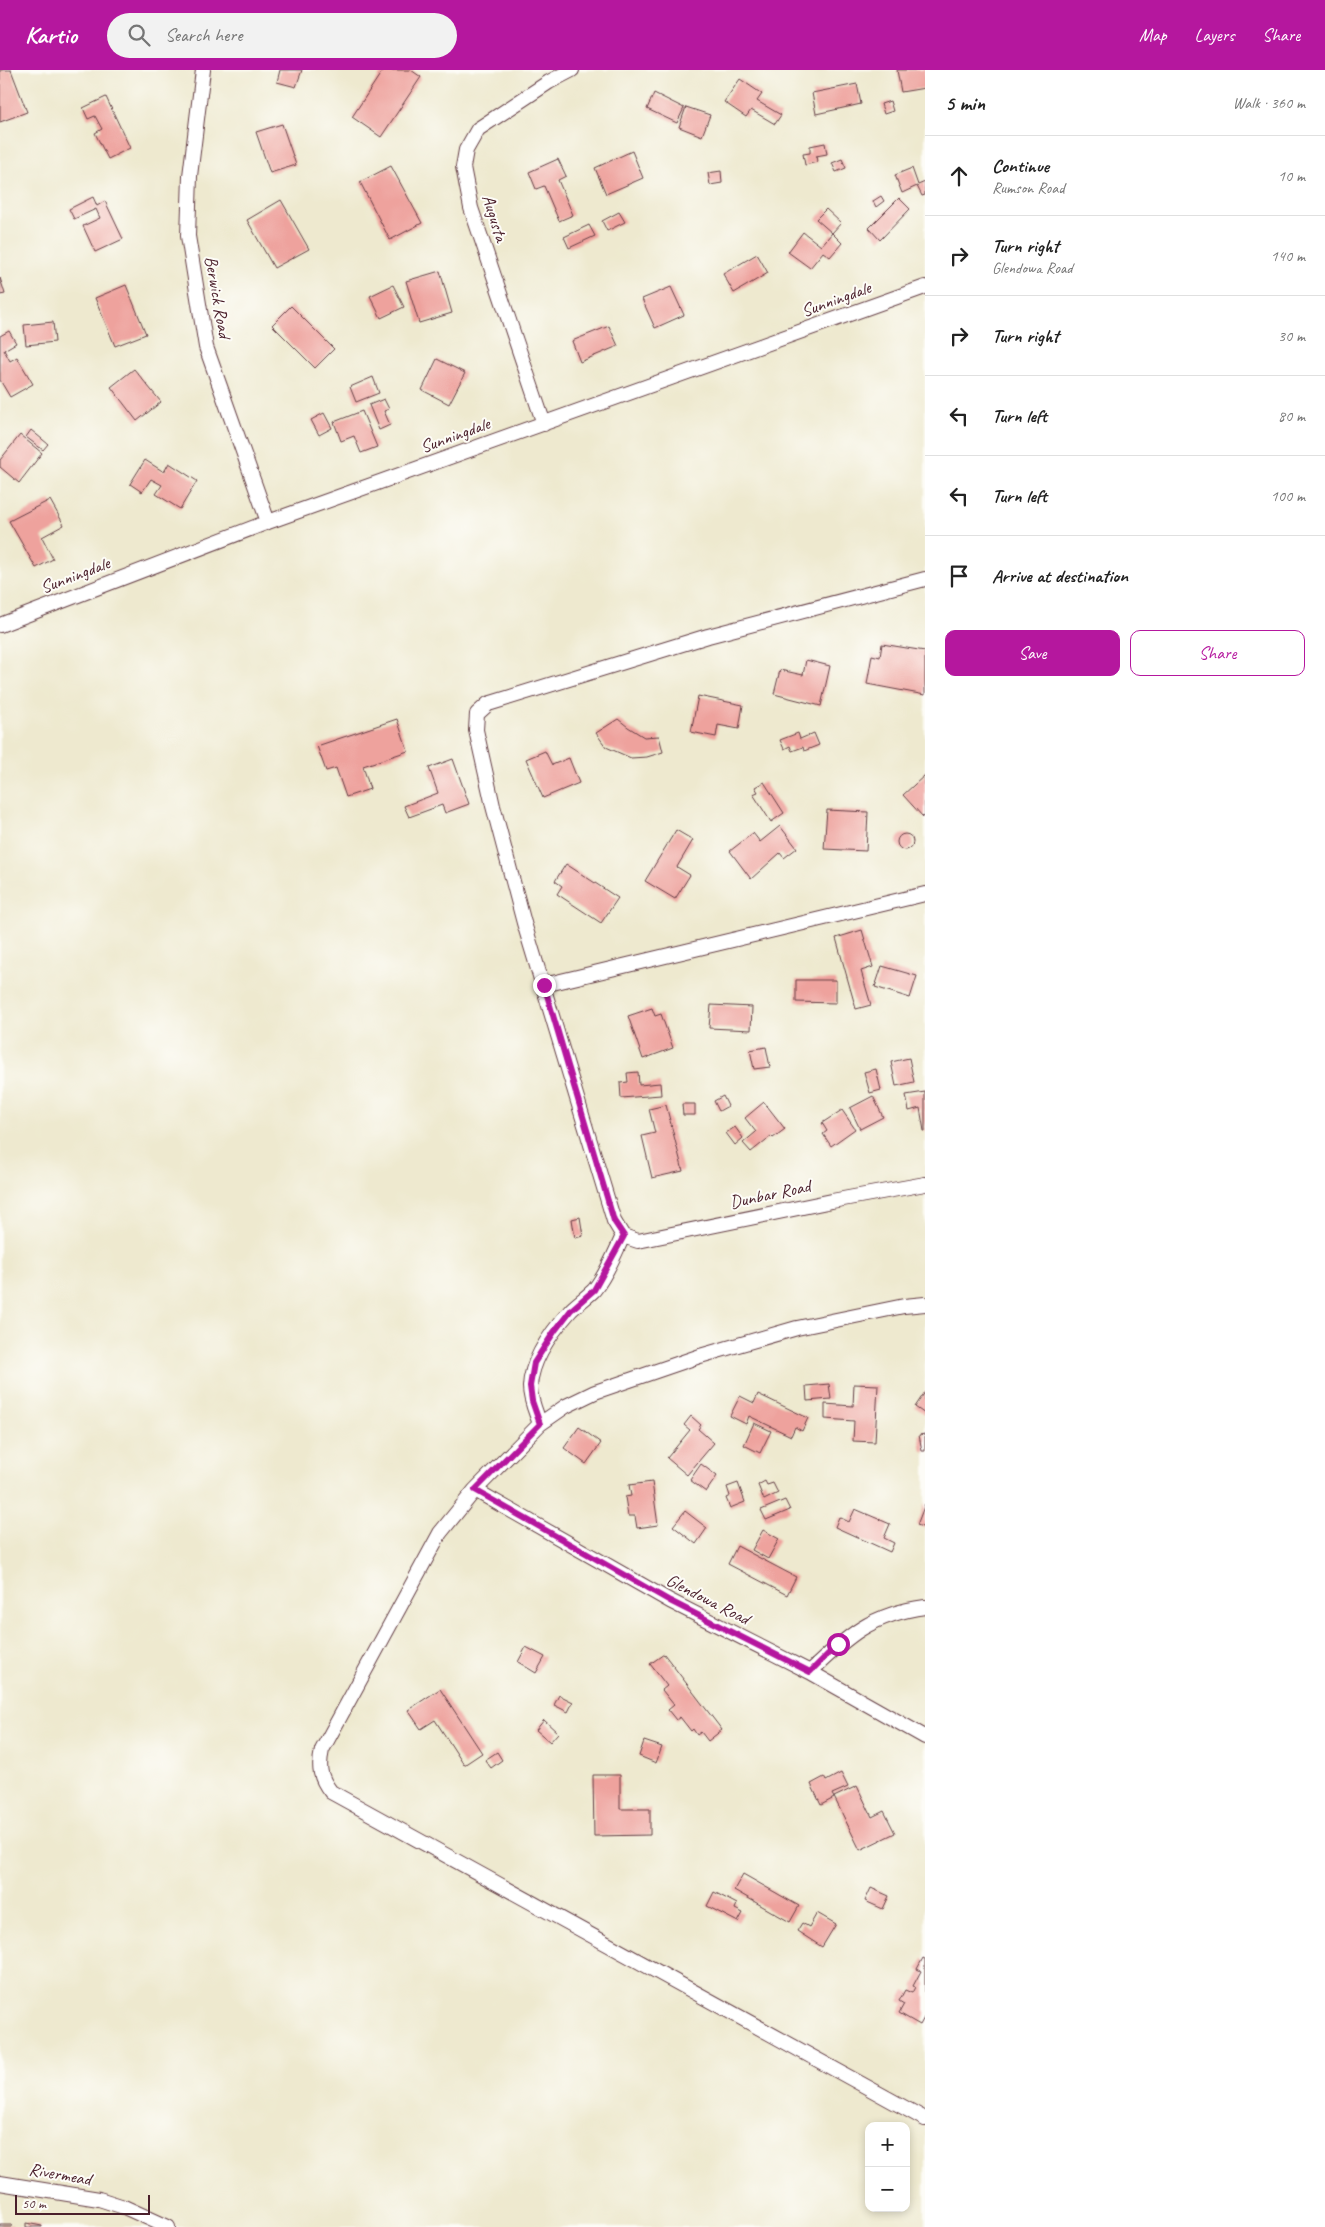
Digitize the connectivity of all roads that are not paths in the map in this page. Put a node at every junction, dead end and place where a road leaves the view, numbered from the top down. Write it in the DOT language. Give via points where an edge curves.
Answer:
graph roads {
  1 [pos="203,70"];
  2 [pos="572,70"];
  3 [pos="925,287"];
  4 [pos="544,424"];
  5 [pos="268,522"];
  6 [pos="925,580"];
  7 [pos="0,624"];
  8 [pos="925,894"];
  9 [pos="544,985"];
  10 [pos="925,1184"];
  11 [pos="624,1236"];
  12 [pos="925,1304"];
  13 [pos="540,1424"];
  14 [pos="475,1490"];
  15 [pos="925,1607"];
  16 [pos="810,1672"];
  17 [pos="925,1737"];
  18 [pos="925,2119"];
  19 [pos="0,2183"];
  20 [pos="168,2227"];
  1 -- 5 [label="street, Berwick Road" via="190,176 188,236 206,347"];
  2 -- 4 [label="street, Augusta" via="478,129 466,150 462,167 471,208"];
  3 -- 4 [label="street, Sunningdale"];
  4 -- 5 [label="street, Sunningdale"];
  5 -- 7 [label="street, Sunningdale"];
  6 -- 9 [label="street" via="690,642 488,704 477,714 476,730 494,806"];
  8 -- 9 [label="street"];
  9 -- 11 [label="street" via="614,1221"];
  10 -- 11 [label="street, Dunbar Road" via="638,1241"];
  11 -- 13 [label="street" via="594,1290 571,1310 534,1363 530,1386"];
  12 -- 13 [label="street" via="797,1328 700,1356 595,1392"];
  13 -- 14 [label="street"];
  14 -- 16 [label="street, Glendowa Road" via="670,1601"];
  14 -- 18 [label="street" via="440,1533 322,1750 319,1762 323,1782 331,1792"];
  15 -- 16 [label="street" via="874,1620 838,1644"];
  16 -- 17 [label="street, Glendowa Road"];
  19 -- 20 [label="street, Rivermead" via="99,2199"];
}
